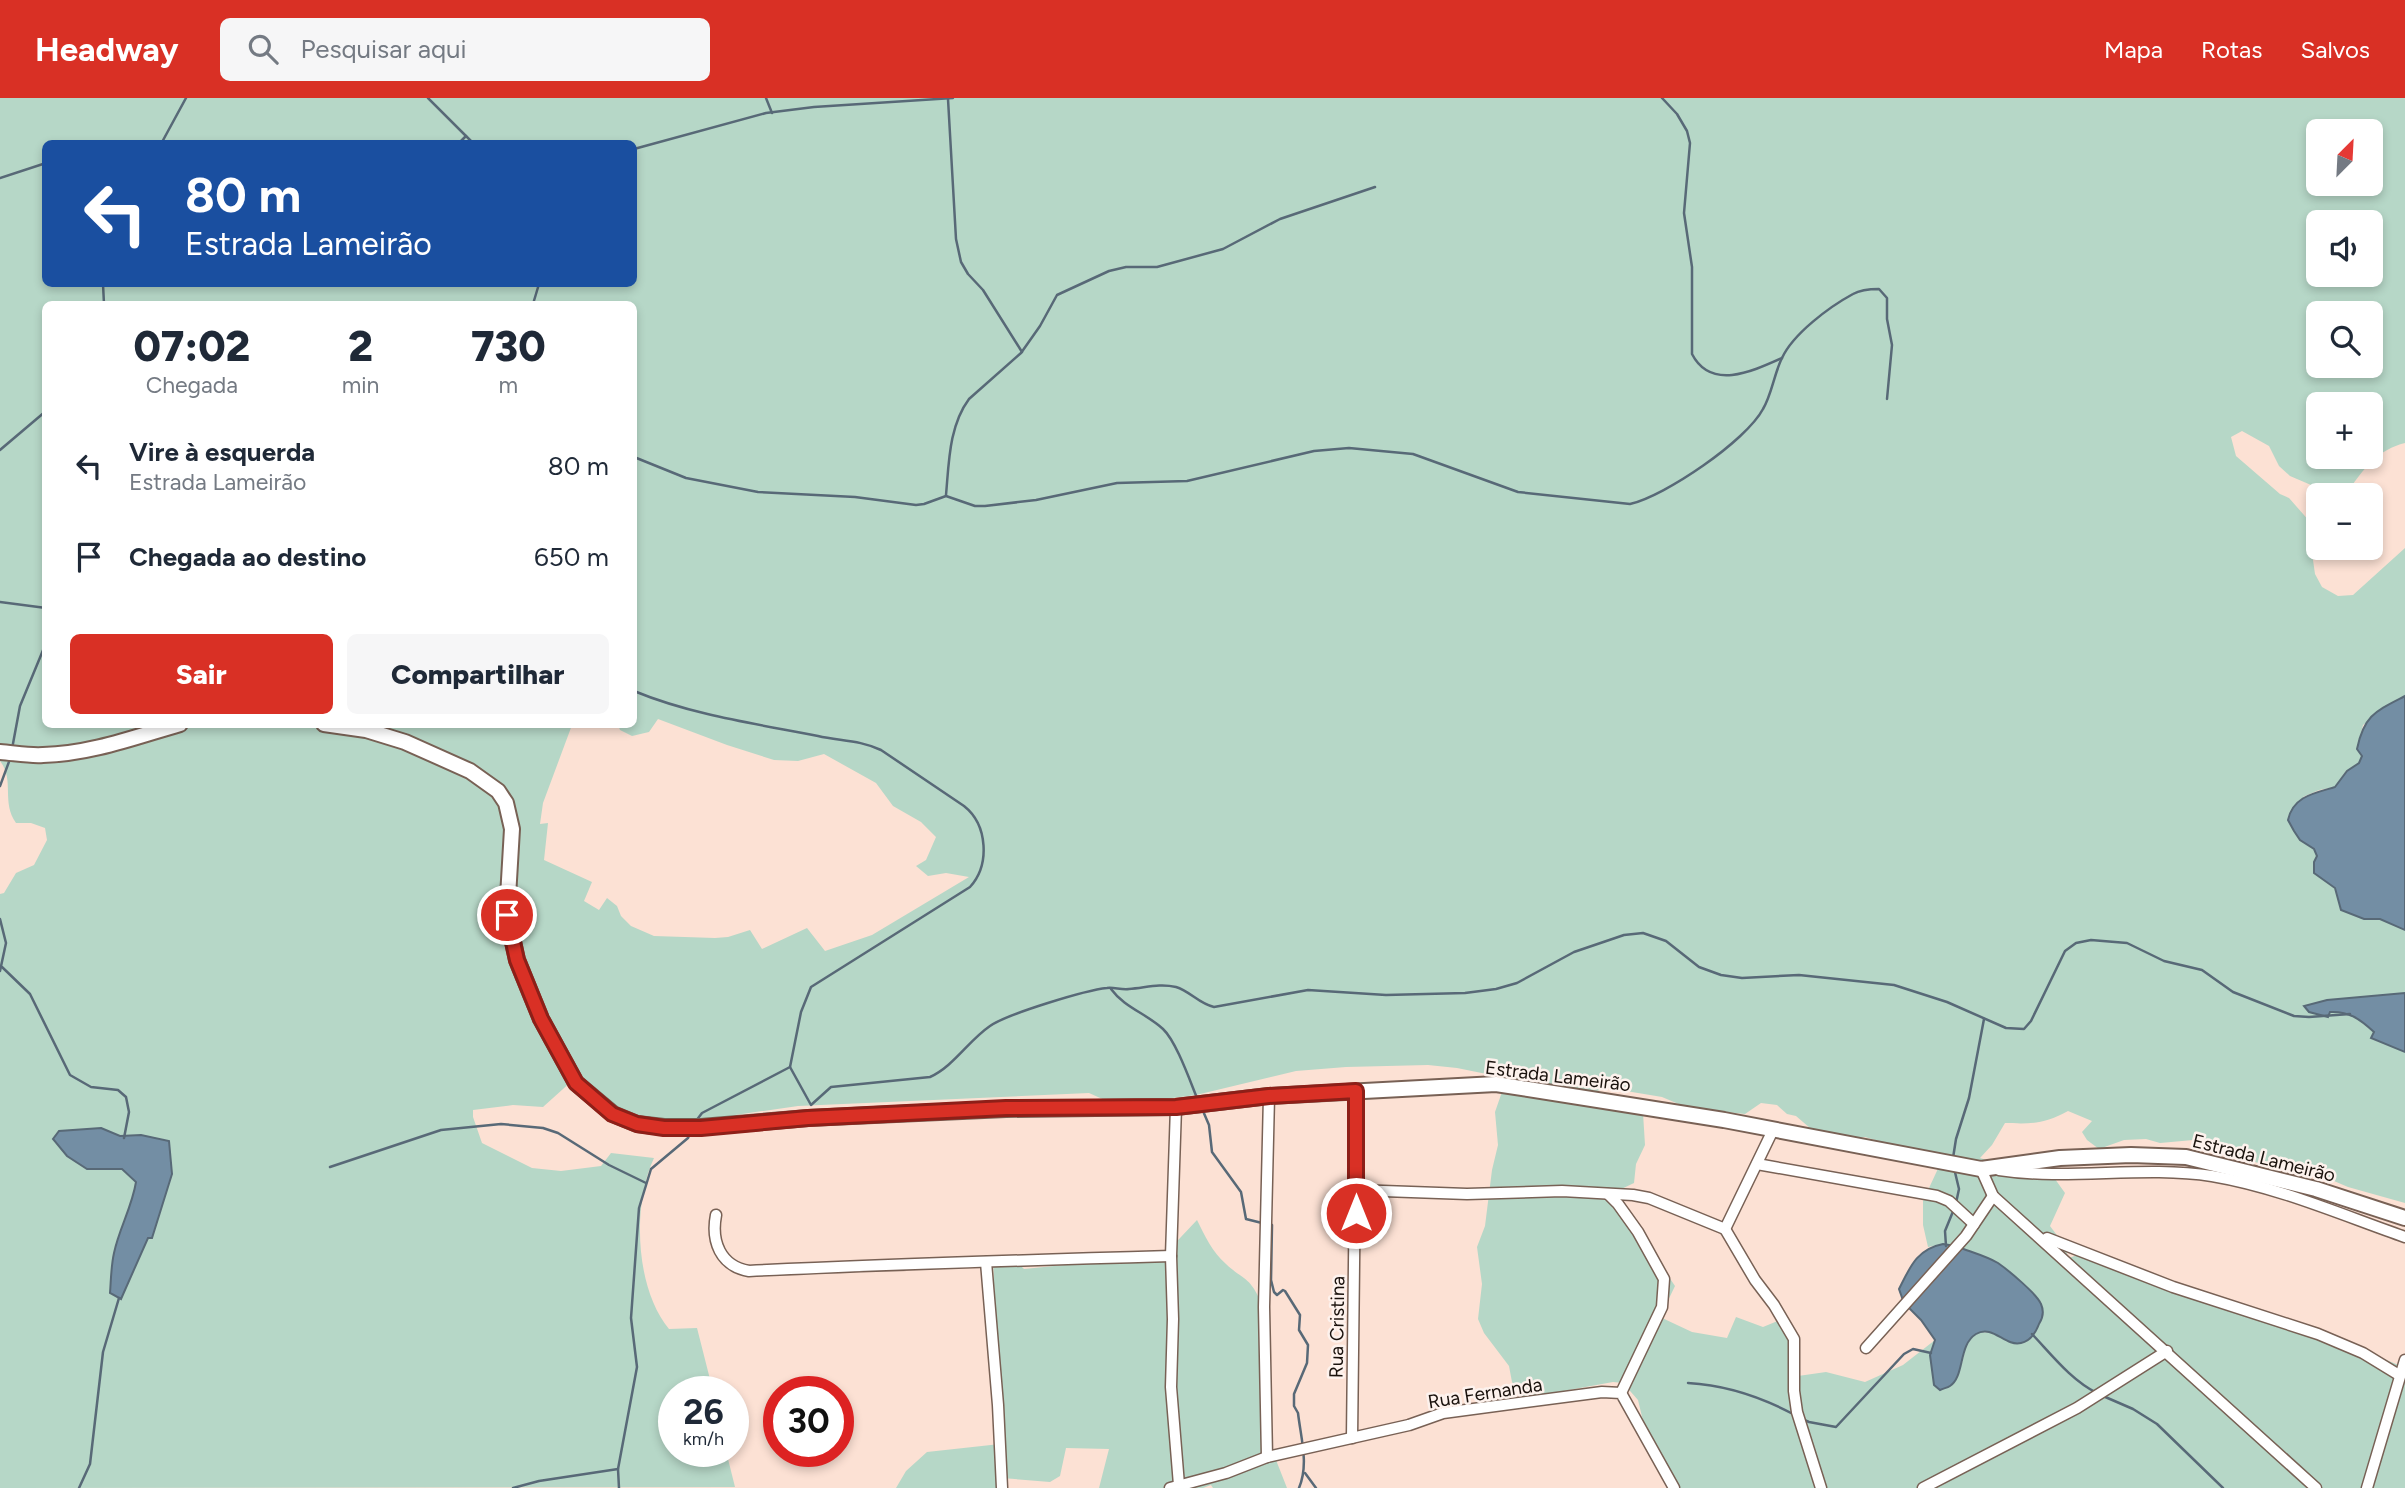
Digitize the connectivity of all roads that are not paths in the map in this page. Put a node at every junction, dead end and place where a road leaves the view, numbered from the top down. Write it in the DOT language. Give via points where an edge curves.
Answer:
graph roads {
  1 [pos="166,728"];
  2 [pos="352,728"];
  3 [pos="0,752"];
  4 [pos="1356,1091"];
  5 [pos="1269,1096"];
  6 [pos="1176,1107"];
  7 [pos="1773,1130"];
  8 [pos="1757,1164"];
  9 [pos="1986,1169"];
  10 [pos="1355,1189"];
  11 [pos="1608,1194"];
  12 [pos="1993,1196"];
  13 [pos="716,1215"];
  14 [pos="2405,1219"];
  15 [pos="1974,1224"];
  16 [pos="1725,1229"];
  17 [pos="2040,1236"];
  18 [pos="2405,1237"];
  19 [pos="1171,1256"];
  20 [pos="986,1262"];
  21 [pos="1866,1348"];
  22 [pos="2167,1351"];
  23 [pos="2405,1360"];
  24 [pos="2399,1375"];
  25 [pos="1621,1393"];
  26 [pos="1352,1438"];
  27 [pos="1267,1457"];
  28 [pos="1175,1487"];
  29 [pos="1002,1488"];
  30 [pos="1674,1488"];
  31 [pos="1821,1488"];
  32 [pos="1923,1488"];
  33 [pos="2316,1488"];
  34 [pos="2367,1488"];
  1 -- 3 [label="street" via="68,753"];
  2 -- 6 [label="street, Estrada Lameirão" via="405,742 470,771 498,791 512,829 507,915 517,960 541,1019 576,1083 612,1114 637,1124 701,1128 1006,1108"];
  4 -- 5 [label="street, Estrada Lameirão"];
  4 -- 7 [label="street, Estrada Lameirão" via="1496,1084"];
  4 -- 10 [label="street, Rua Cristina"];
  5 -- 6 [label="street, Estrada Lameirão"];
  5 -- 27 [label="street" via="1264,1307"];
  6 -- 19 [label="street"];
  7 -- 8 [label="street"];
  7 -- 9 [label="street, Estrada Lameirão"];
  8 -- 15 [label="street" via="1937,1196"];
  8 -- 16 [label="street"];
  9 -- 12 [label="street"];
  9 -- 14 [label="street, Estrada Lameirão" via="2060,1158 2186,1157 2316,1189"];
  9 -- 18 [label="street" via="2047,1175 2210,1175 2311,1203"];
  10 -- 11 [label="street"];
  10 -- 26 [label="street, Rua Cristina"];
  11 -- 16 [label="street" via="1649,1198"];
  11 -- 25 [label="street" via="1638,1232 1664,1279 1665,1292"];
  12 -- 15 [label="street"];
  12 -- 17 [label="street"];
  13 -- 20 [label="street" via="713,1233 721,1256 743,1270"];
  15 -- 21 [label="street"];
  16 -- 31 [label="street" via="1794,1339 1797,1412"];
  17 -- 22 [label="street"];
  17 -- 24 [label="street" via="2173,1287 2318,1334"];
  19 -- 20 [label="street"];
  19 -- 28 [label="street"];
  20 -- 29 [label="street"];
  22 -- 32 [label="street" via="2077,1408"];
  22 -- 33 [label="street"];
  23 -- 24 [label="street"];
  24 -- 34 [label="street"];
  25 -- 26 [label="street, Rua Fernanda" via="1443,1413"];
  25 -- 30 [label="street"];
  26 -- 27 [label="street, Rua Fernanda"];
  27 -- 28 [label="street, Rua Fernanda"];
}
